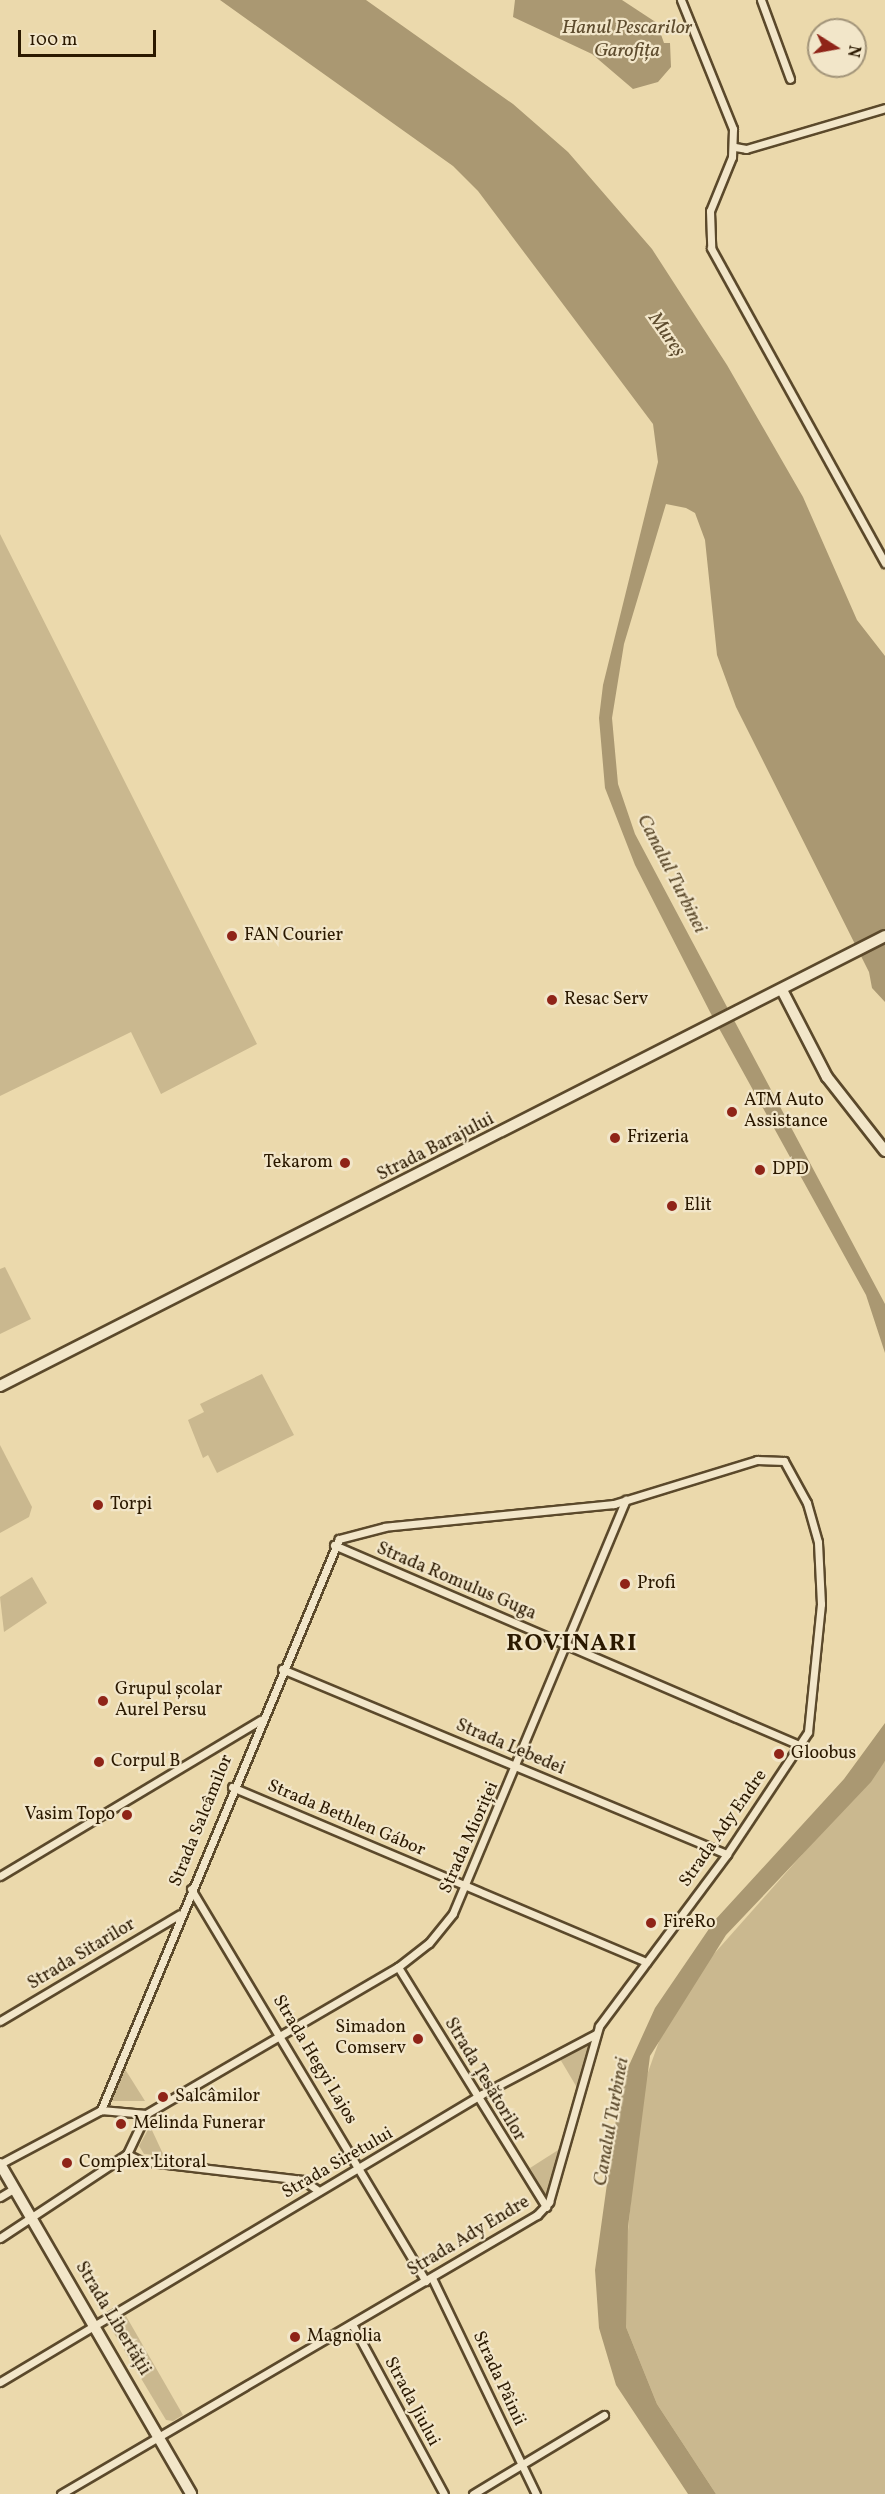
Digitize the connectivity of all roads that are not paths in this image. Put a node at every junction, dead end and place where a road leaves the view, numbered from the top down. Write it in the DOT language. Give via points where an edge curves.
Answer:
graph roads {
  1 [pos="681,0"];
  2 [pos="761,0"];
  3 [pos="790,79"];
  4 [pos="885,108"];
  5 [pos="735,147"];
  6 [pos="885,563"];
  7 [pos="885,936"];
  8 [pos="782,990"];
  9 [pos="885,1150"];
  10 [pos="0,1386"];
  11 [pos="626,1500"];
  12 [pos="334,1545"];
  13 [pos="567,1647"];
  14 [pos="282,1669"];
  15 [pos="261,1720"];
  16 [pos="799,1745"];
  17 [pos="517,1768"];
  18 [pos="232,1787"];
  19 [pos="727,1854"];
  20 [pos="0,1876"];
  21 [pos="468,1886"];
  22 [pos="191,1889"];
  23 [pos="180,1914"];
  24 [pos="647,1962"];
  25 [pos="398,1966"];
  26 [pos="0,2021"];
  27 [pos="596,2034"];
  28 [pos="281,2037"];
  29 [pos="477,2097"];
  30 [pos="101,2110"];
  31 [pos="146,2114"];
  32 [pos="127,2154"];
  33 [pos="0,2164"];
  34 [pos="362,2169"];
  35 [pos="15,2188"];
  36 [pos="319,2191"];
  37 [pos="0,2197"];
  38 [pos="546,2206"];
  39 [pos="32,2217"];
  40 [pos="0,2238"];
  41 [pos="429,2279"];
  42 [pos="351,2324"];
  43 [pos="97,2326"];
  44 [pos="0,2382"];
  45 [pos="604,2415"];
  46 [pos="161,2435"];
  47 [pos="522,2464"];
  48 [pos="61,2494"];
  49 [pos="191,2494"];
  50 [pos="444,2494"];
  51 [pos="473,2494"];
  52 [pos="536,2494"];
  1 -- 5 [label="street" via="722,96"];
  2 -- 3 [label="street"];
  4 -- 5 [label="street" via="746,149"];
  5 -- 6 [label="street" via="711,211 711,248"];
  7 -- 8 [label="main road, Strada Barajului"];
  8 -- 9 [label="main road" via="827,1077"];
  8 -- 10 [label="main road, Strada Barajului"];
  11 -- 12 [label="street, Strada Ady Endre" via="359,1531"];
  11 -- 13 [label="street, Strada Mioriței"];
  11 -- 16 [label="street, Strada Ady Endre" via="765,1458 784,1461 791,1469 816,1527 821,1584 809,1727"];
  12 -- 13 [label="street, Strada Romulus Guga"];
  12 -- 14 [label="street, Strada Salcâmilor"];
  13 -- 16 [label="street, Strada Romulus Guga"];
  13 -- 17 [label="street, Strada Mioriței"];
  14 -- 15 [label="street, Strada Salcâmilor"];
  14 -- 17 [label="street, Strada Lebedei"];
  15 -- 18 [label="street, Strada Salcâmilor"];
  15 -- 20 [label="street"];
  16 -- 19 [label="street, Strada Ady Endre"];
  17 -- 19 [label="street, Strada Lebedei"];
  17 -- 21 [label="street, Strada Mioriței"];
  18 -- 21 [label="street, Strada Bethlen Gábor"];
  18 -- 22 [label="street, Strada Salcâmilor"];
  19 -- 24 [label="street, Strada Ady Endre"];
  21 -- 24 [label="street, Strada Bethlen Gábor"];
  21 -- 25 [label="street, Strada Mioriței" via="429,1943"];
  22 -- 23 [label="street, Strada Salcâmilor"];
  22 -- 28 [label="street, Strada Hegyi Lajos"];
  23 -- 26 [label="street, Strada Sitarilor"];
  23 -- 30 [label="street, Strada Salcâmilor"];
  24 -- 27 [label="street, Strada Ady Endre"];
  25 -- 28 [label="street, Strada Mioriței"];
  25 -- 29 [label="street, Strada Țesătorilor"];
  27 -- 29 [label="street, Strada Siretului"];
  27 -- 38 [label="street, Strada Ady Endre" via="556,2190"];
  28 -- 31 [label="street, Strada Mioriței"];
  28 -- 34 [label="street, Strada Hegyi Lajos"];
  29 -- 34 [label="street, Strada Siretului"];
  29 -- 38 [label="street, Strada Țesătorilor"];
  30 -- 31 [label="street"];
  30 -- 33 [label="street"];
  31 -- 32 [label="street"];
  32 -- 36 [label="street" via="141,2161 303,2180"];
  32 -- 39 [label="street"];
  33 -- 35 [label="main road, Strada Libertății"];
  34 -- 36 [label="street, Strada Siretului"];
  34 -- 41 [label="street, Strada Hegyi Lajos"];
  35 -- 37 [label="street"];
  35 -- 39 [label="main road, Strada Libertății"];
  36 -- 43 [label="street, Strada Siretului"];
  38 -- 41 [label="street, Strada Ady Endre"];
  39 -- 40 [label="street"];
  39 -- 43 [label="main road, Strada Libertății"];
  41 -- 42 [label="street, Strada Ady Endre"];
  41 -- 47 [label="street, Strada Pâinii"];
  42 -- 46 [label="street, Strada Ady Endre"];
  42 -- 50 [label="street, Strada Jiului"];
  43 -- 44 [label="street, Strada Siretului"];
  43 -- 46 [label="main road, Strada Libertății"];
  45 -- 47 [label="street"];
  46 -- 48 [label="street, Strada Ady Endre"];
  46 -- 49 [label="main road, Strada Libertății"];
  47 -- 51 [label="street"];
  47 -- 52 [label="street, Strada Pâinii"];
}
